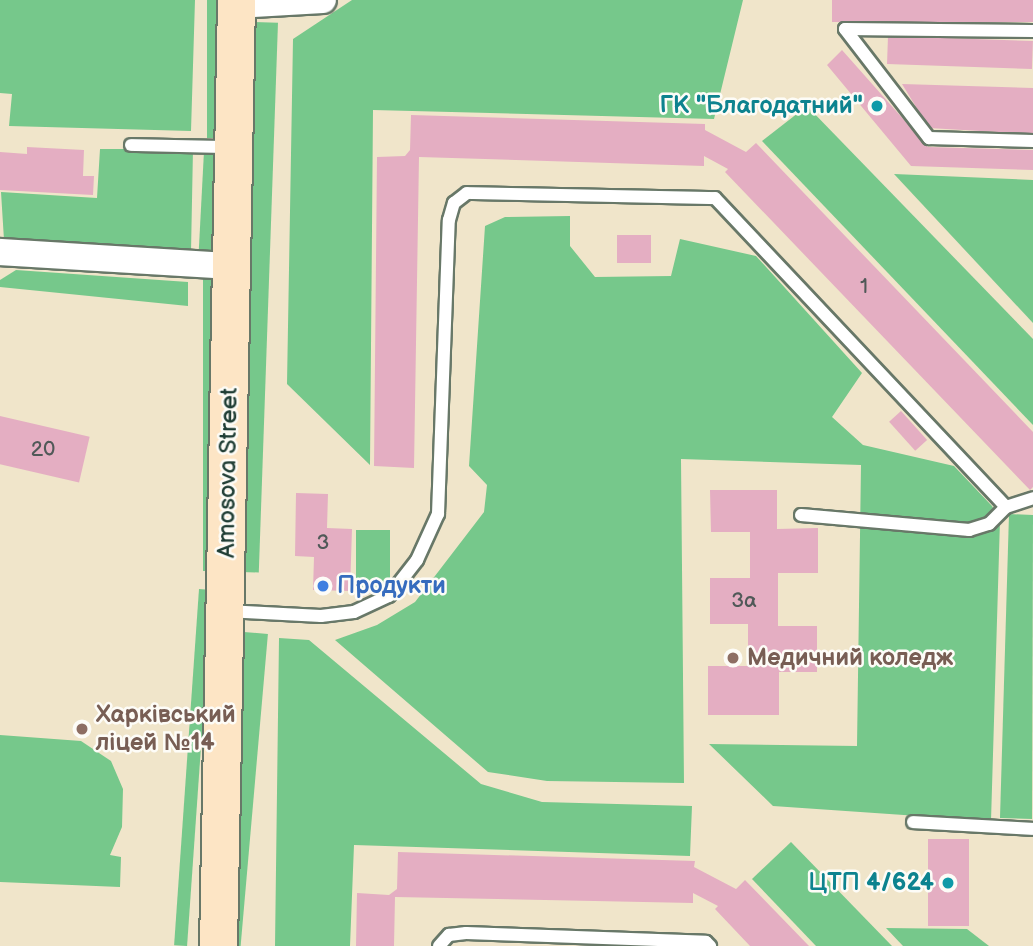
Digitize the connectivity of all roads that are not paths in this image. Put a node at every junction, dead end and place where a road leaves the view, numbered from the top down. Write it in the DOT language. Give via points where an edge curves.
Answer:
graph roads {
  1 [pos="323,0"];
  2 [pos="236,2"];
  3 [pos="1033,30"];
  4 [pos="1033,141"];
  5 [pos="131,145"];
  6 [pos="233,147"];
  7 [pos="0,252"];
  8 [pos="230,266"];
  9 [pos="1033,498"];
  10 [pos="1006,507"];
  11 [pos="801,515"];
  12 [pos="225,611"];
  13 [pos="913,822"];
  14 [pos="1033,829"];
  15 [pos="218,946"];
  16 [pos="439,946"];
  17 [pos="710,946"];
  1 -- 2 [label="street"];
  2 -- 6 [label="street, Amosova Street"];
  3 -- 4 [label="lane" via="845,29 929,138"];
  5 -- 6 [label="lane"];
  6 -- 8 [label="street, Amosova Street"];
  7 -- 8 [label="street"];
  8 -- 12 [label="street, Amosova Street"];
  9 -- 10 [label="lane"];
  10 -- 11 [label="lane" via="989,524 966,530"];
  10 -- 12 [label="lane" via="715,198 467,193 454,203 449,220 438,514 418,560 389,596 354,612 321,616"];
  12 -- 15 [label="street, Amosova Street"];
  13 -- 14 [label="lane"];
  16 -- 17 [label="lane" via="449,936 466,933 706,942"];
}
